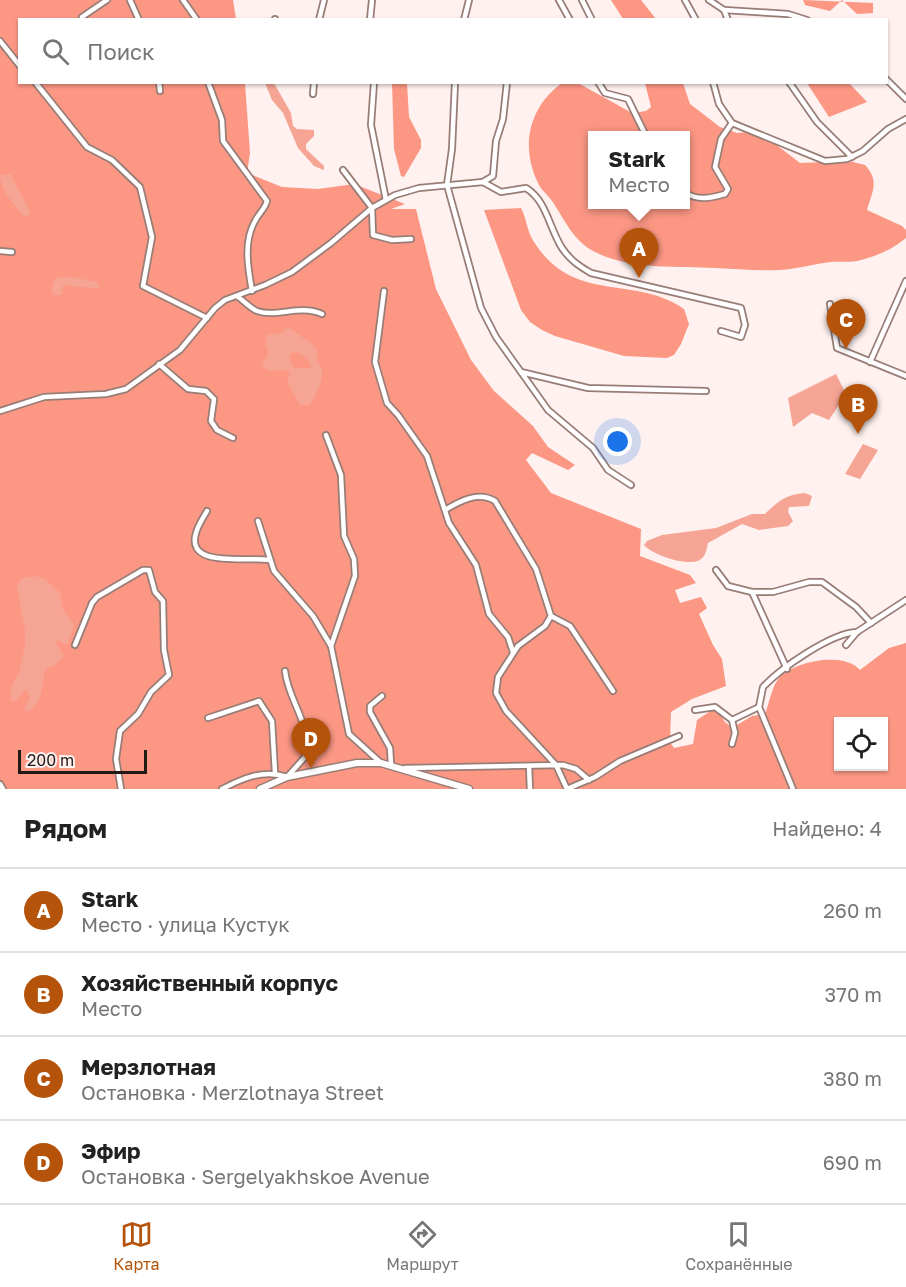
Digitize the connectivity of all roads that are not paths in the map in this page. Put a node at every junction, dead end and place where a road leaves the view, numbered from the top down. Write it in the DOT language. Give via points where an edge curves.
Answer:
graph roads {
  1 [pos="107,0"];
  2 [pos="130,0"];
  3 [pos="183,0"];
  4 [pos="324,0"];
  5 [pos="372,0"];
  6 [pos="469,0"];
  7 [pos="559,0"];
  8 [pos="582,0"];
  9 [pos="685,0"];
  10 [pos="709,0"];
  11 [pos="724,10"];
  12 [pos="82,17"];
  13 [pos="138,18"];
  14 [pos="196,18"];
  15 [pos="320,18"];
  16 [pos="369,18"];
  17 [pos="464,18"];
  18 [pos="569,18"];
  19 [pos="591,18"];
  20 [pos="695,18"];
  21 [pos="727,18"];
  22 [pos="801,18"];
  23 [pos="0,41"];
  24 [pos="18,64"];
  25 [pos="888,81"];
  26 [pos="37,84"];
  27 [pos="159,84"];
  28 [pos="209,84"];
  29 [pos="314,84"];
  30 [pos="374,84"];
  31 [pos="455,84"];
  32 [pos="507,84"];
  33 [pos="599,84"];
  34 [pos="714,84"];
  35 [pos="790,84"];
  36 [pos="160,91"];
  37 [pos="313,94"];
  38 [pos="906,99"];
  39 [pos="906,119"];
  40 [pos="732,123"];
  41 [pos="644,131"];
  42 [pos="852,157"];
  43 [pos="343,170"];
  44 [pos="483,182"];
  45 [pos="447,185"];
  46 [pos="690,194"];
  47 [pos="386,200"];
  48 [pos="372,208"];
  49 [pos="411,239"];
  50 [pos="0,251"];
  51 [pos="12,252"];
  52 [pos="906,280"];
  53 [pos="252,291"];
  54 [pos="384,291"];
  55 [pos="238,297"];
  56 [pos="830,304"];
  57 [pos="322,314"];
  58 [pos="207,318"];
  59 [pos="721,331"];
  60 [pos="870,362"];
  61 [pos="159,364"];
  62 [pos="521,372"];
  63 [pos="906,376"];
  64 [pos="706,391"];
  65 [pos="0,411"];
  66 [pos="326,435"];
  67 [pos="233,438"];
  68 [pos="631,485"];
  69 [pos="445,510"];
  70 [pos="207,511"];
  71 [pos="258,521"];
  72 [pos="269,560"];
  73 [pos="716,570"];
  74 [pos="752,592"];
  75 [pos="906,600"];
  76 [pos="551,616"];
  77 [pos="871,623"];
  78 [pos="857,632"];
  79 [pos="75,645"];
  80 [pos="846,645"];
  81 [pos="331,646"];
  82 [pos="513,652"];
  83 [pos="786,669"];
  84 [pos="285,671"];
  85 [pos="613,691"];
  86 [pos="382,696"];
  87 [pos="759,707"];
  88 [pos="695,710"];
  89 [pos="208,718"];
  90 [pos="732,720"];
  91 [pos="679,736"];
  92 [pos="732,744"];
  93 [pos="381,763"];
  94 [pos="391,764"];
  95 [pos="556,765"];
  96 [pos="529,766"];
  97 [pos="405,768"];
  98 [pos="275,773"];
  99 [pos="287,777"];
  100 [pos="589,780"];
  101 [pos="121,789"];
  102 [pos="222,789"];
  103 [pos="260,789"];
  104 [pos="469,789"];
  105 [pos="530,789"];
  106 [pos="567,789"];
  107 [pos="793,789"];
  1 -- 12 [label="street"];
  2 -- 13 [label="street"];
  3 -- 14 [label="street"];
  4 -- 15 [label="street"];
  5 -- 16 [label="street"];
  6 -- 17 [label="street"];
  7 -- 18 [label="street"];
  8 -- 19 [label="street"];
  9 -- 20 [label="street"];
  10 -- 11 [label="street"];
  11 -- 21 [label="street"];
  11 -- 22 [label="street"];
  23 -- 24 [label="street"];
  25 -- 38 [label="street"];
  26 -- 58 [label="street" via="87,147 112,160 140,187 152,237 143,286"];
  27 -- 36 [label="street"];
  28 -- 53 [label="street" via="222,120 223,141 267,201 254,222 248,244"];
  29 -- 37 [label="street"];
  30 -- 47 [label="street" via="371,125"];
  31 -- 45 [label="street"];
  32 -- 44 [label="street" via="503,119 495,141 493,176"];
  33 -- 41 [label="street" via="605,93 628,99"];
  34 -- 40 [label="street" via="719,104"];
  35 -- 42 [label="street" via="818,122"];
  39 -- 42 [label="street"];
  40 -- 42 [label="street" via="825,161"];
  40 -- 46 [label="street" via="716,153 715,167 728,189 725,194 703,198"];
  43 -- 48 [label="street"];
  44 -- 45 [label="street"];
  44 -- 59 [label="street" via="501,192 526,188 537,195 562,247 574,262 591,273 741,308 746,325 741,337"];
  45 -- 47 [label="street" via="419,188"];
  45 -- 62 [label="street" via="481,308"];
  47 -- 48 [label="street"];
  48 -- 49 [label="street" via="373,236"];
  48 -- 53 [label="street" via="292,272"];
  50 -- 51 [label="street"];
  52 -- 60 [label="street"];
  53 -- 55 [label="street"];
  54 -- 69 [label="street" via="375,362 380,380 387,403 427,456"];
  55 -- 57 [label="street" via="263,312 307,308"];
  55 -- 58 [label="street" via="225,300"];
  56 -- 60 [label="street" via="837,348"];
  58 -- 61 [label="street" via="187,344"];
  60 -- 63 [label="street"];
  61 -- 65 [label="street" via="126,389 44,397"];
  61 -- 67 [label="street" via="188,388 207,391 214,399 211,421 217,430"];
  62 -- 64 [label="street" via="588,388"];
  62 -- 68 [label="street" via="548,410 593,448 608,470"];
  66 -- 81 [label="street" via="340,475 344,536 354,559 355,576"];
  69 -- 76 [label="street" via="468,499 495,501 536,569"];
  69 -- 82 [label="street" via="476,565 489,614 510,640"];
  70 -- 72 [label="street" via="195,533 195,544 201,553 209,558"];
  71 -- 72 [label="street"];
  72 -- 81 [label="street"];
  73 -- 74 [label="street" via="728,586"];
  74 -- 77 [label="street" via="768,593 822,582 852,603"];
  74 -- 83 [label="street"];
  75 -- 77 [label="street"];
  76 -- 82 [label="street" via="545,626 525,638"];
  76 -- 85 [label="street" via="570,626"];
  77 -- 78 [label="street"];
  78 -- 80 [label="street"];
  78 -- 83 [label="street" via="825,641"];
  79 -- 101 [label="street" via="97,597 149,570 155,592 163,602 169,675 120,731 116,759"];
  81 -- 93 [label="street" via="349,734"];
  82 -- 95 [label="street" via="498,677 497,698"];
  83 -- 87 [label="street" via="763,687"];
  84 -- 99 [label="street" via="286,685 307,735 305,757"];
  86 -- 94 [label="street" via="370,706 370,712 390,748"];
  87 -- 90 [label="street"];
  87 -- 107 [label="street"];
  88 -- 90 [label="street" via="715,707"];
  89 -- 98 [label="street" via="259,701 272,721"];
  90 -- 92 [label="street"];
  91 -- 100 [label="street" via="620,761"];
  93 -- 94 [label="main road"];
  93 -- 99 [label="main road" via="357,763"];
  94 -- 97 [label="main road"];
  95 -- 96 [label="street"];
  95 -- 100 [label="street" via="576,769"];
  95 -- 106 [label="street"];
  96 -- 97 [label="street"];
  96 -- 105 [label="street"];
  97 -- 104 [label="main road"];
  98 -- 99 [label="street"];
  98 -- 102 [label="street" via="246,777"];
  99 -- 103 [label="main road"];
  100 -- 106 [label="street"];
}
